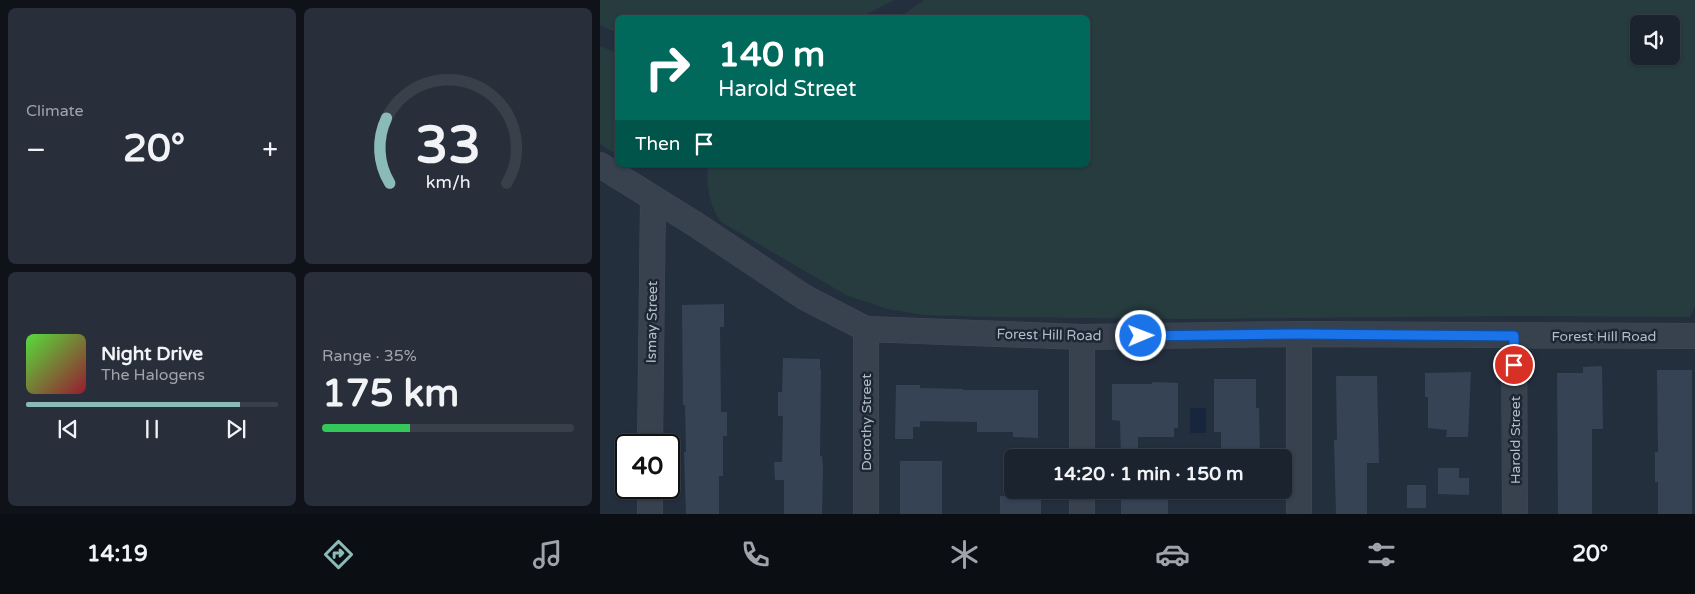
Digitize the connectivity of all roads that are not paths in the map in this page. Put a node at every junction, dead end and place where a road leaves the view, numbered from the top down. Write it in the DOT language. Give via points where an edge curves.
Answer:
graph roads {
  1 [pos="600,165"];
  2 [pos="653,198"];
  3 [pos="866,329"];
  4 [pos="1299,334"];
  5 [pos="1514,336"];
  6 [pos="1695,336"];
  7 [pos="1082,337"];
  8 [pos="650,434"];
  9 [pos="1082,449"];
  10 [pos="650,499"];
  11 [pos="1082,499"];
  12 [pos="650,514"];
  13 [pos="866,514"];
  14 [pos="1082,514"];
  15 [pos="1299,514"];
  16 [pos="1515,514"];
  1 -- 2 [label="street, Forest Hill Road"];
  2 -- 3 [label="street, Forest Hill Road" via="804,297"];
  2 -- 8 [label="street, Ismay Street"];
  3 -- 7 [label="street, Forest Hill Road"];
  3 -- 13 [label="street, Dorothy Street"];
  4 -- 5 [label="street, Forest Hill Road"];
  4 -- 7 [label="street, Forest Hill Road"];
  4 -- 15 [label="street"];
  5 -- 6 [label="street, Forest Hill Road"];
  5 -- 16 [label="street, Harold Street"];
  7 -- 9 [label="street"];
  10 -- 12 [label="street"];
  11 -- 14 [label="street"];
}
